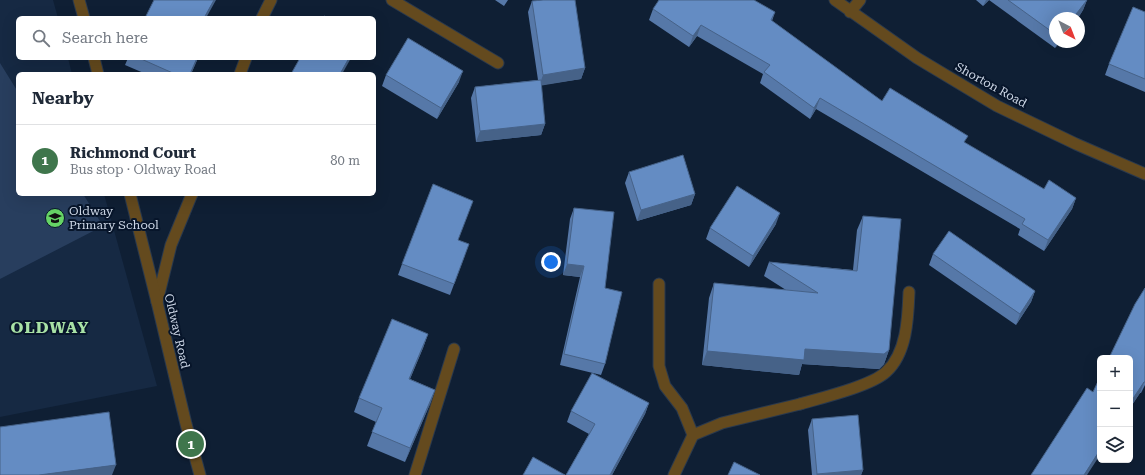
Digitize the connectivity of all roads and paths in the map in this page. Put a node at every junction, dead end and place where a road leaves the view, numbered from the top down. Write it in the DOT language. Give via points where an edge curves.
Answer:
graph roads {
  1 [pos="79,0"];
  2 [pos="271,0"];
  3 [pos="392,0"];
  4 [pos="835,0"];
  5 [pos="860,0"];
  6 [pos="850,12"];
  7 [pos="83,16"];
  8 [pos="263,16"];
  9 [pos="94,60"];
  10 [pos="245,60"];
  11 [pos="498,63"];
  12 [pos="98,72"];
  13 [pos="241,72"];
  14 [pos="1145,174"];
  15 [pos="130,196"];
  16 [pos="191,196"];
  17 [pos="659,284"];
  18 [pos="910,292"];
  19 [pos="157,302"];
  20 [pos="454,350"];
  21 [pos="693,435"];
  22 [pos="200,475"];
  23 [pos="415,475"];
  24 [pos="674,475"];
  1 -- 7 [label="street"];
  2 -- 8 [label="street"];
  3 -- 11 [label="street"];
  4 -- 6 [label="street, Shorton Road"];
  5 -- 6 [label="street"];
  6 -- 14 [label="street, Shorton Road" via="917,58 997,106"];
  9 -- 12 [label="street"];
  10 -- 13 [label="street"];
  15 -- 19 [label="street, Oldway Road"];
  16 -- 19 [label="street" via="171,245"];
  17 -- 21 [label="street" via="659,366 665,386 682,408"];
  18 -- 21 [label="street" via="902,344 896,359 885,373 862,384 800,404 722,422"];
  19 -- 22 [label="street, Oldway Road"];
  20 -- 23 [label="street"];
  21 -- 24 [label="street"];
}
